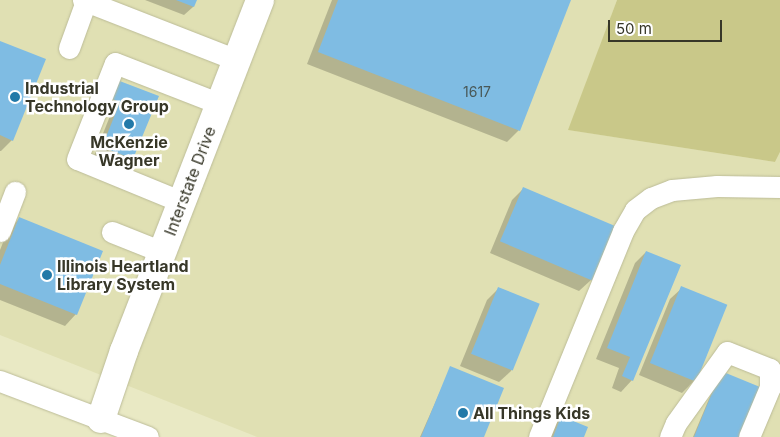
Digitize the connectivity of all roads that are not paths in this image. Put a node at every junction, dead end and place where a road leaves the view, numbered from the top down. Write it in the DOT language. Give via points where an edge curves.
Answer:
graph roads {
  1 [pos="85,0"];
  2 [pos="260,0"];
  3 [pos="69,48"];
  4 [pos="237,60"];
  5 [pos="220,104"];
  6 [pos="780,187"];
  7 [pos="15,192"];
  8 [pos="182,202"];
  9 [pos="0,231"];
  10 [pos="112,232"];
  11 [pos="162,252"];
  12 [pos="0,381"];
  13 [pos="100,418"];
  14 [pos="148,437"];
  15 [pos="538,437"];
  16 [pos="670,437"];
  17 [pos="749,437"];
  1 -- 3 [label="street"];
  1 -- 4 [label="street"];
  2 -- 4 [label="main road, Interstate Drive"];
  4 -- 5 [label="main road, Interstate Drive"];
  5 -- 8 [label="main road, Interstate Drive"];
  5 -- 8 [label="street" via="115,63 77,159"];
  6 -- 15 [label="street" via="717,186 672,190 651,198 635,210 623,231"];
  7 -- 9 [label="street"];
  8 -- 11 [label="main road, Interstate Drive"];
  10 -- 11 [label="street"];
  11 -- 13 [label="main road, Interstate Drive"];
  12 -- 13 [label="street"];
  13 -- 14 [label="street"];
  16 -- 17 [label="street" via="676,423 727,352 770,369 770,387"];
}
